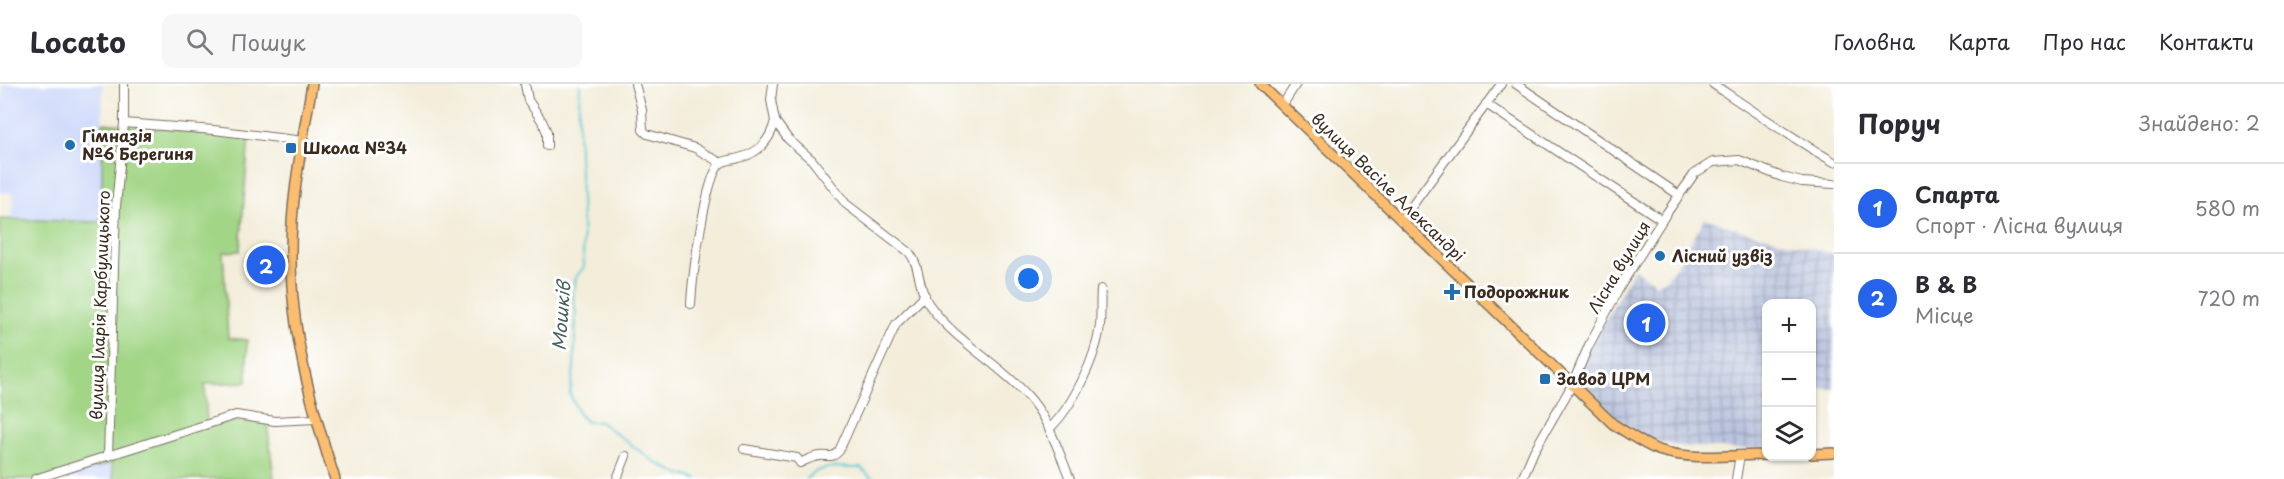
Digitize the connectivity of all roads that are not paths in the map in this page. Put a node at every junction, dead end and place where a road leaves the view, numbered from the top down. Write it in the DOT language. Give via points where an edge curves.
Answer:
graph roads {
  1 [pos="124,84"];
  2 [pos="312,84"];
  3 [pos="525,84"];
  4 [pos="635,84"];
  5 [pos="773,84"];
  6 [pos="1260,84"];
  7 [pos="1296,84"];
  8 [pos="1501,84"];
  9 [pos="1516,84"];
  10 [pos="1713,84"];
  11 [pos="1486,104"];
  12 [pos="1282,105"];
  13 [pos="775,121"];
  14 [pos="124,123"];
  15 [pos="303,141"];
  16 [pos="546,146"];
  17 [pos="1834,162"];
  18 [pos="721,163"];
  19 [pos="1834,184"];
  20 [pos="1679,195"];
  21 [pos="1662,220"];
  22 [pos="1401,221"];
  23 [pos="1101,289"];
  24 [pos="925,295"];
  25 [pos="691,304"];
  26 [pos="1572,385"];
  27 [pos="315,419"];
  28 [pos="1049,429"];
  29 [pos="744,449"];
  30 [pos="1834,453"];
  31 [pos="1816,454"];
  32 [pos="1740,455"];
  33 [pos="1762,455"];
  34 [pos="108,456"];
  35 [pos="626,456"];
  36 [pos="35,479"];
  37 [pos="335,479"];
  38 [pos="617,479"];
  39 [pos="1070,479"];
  40 [pos="1522,479"];
  41 [pos="1736,479"];
  1 -- 14 [label="street, вулиця Іларія Карбулицького"];
  2 -- 15 [label="main road"];
  3 -- 16 [label="street" via="528,100 547,132"];
  4 -- 18 [label="street" via="646,134 695,148"];
  5 -- 13 [label="street"];
  6 -- 12 [label="main road, вулиця Васіле Александрі"];
  7 -- 12 [label="street"];
  8 -- 11 [label="street"];
  9 -- 20 [label="street"];
  10 -- 17 [label="street"];
  11 -- 21 [label="street"];
  11 -- 22 [label="street"];
  12 -- 22 [label="main road, вулиця Васіле Александрі"];
  13 -- 18 [label="street" via="765,145 754,153"];
  13 -- 24 [label="street" via="846,204 909,252 916,262"];
  14 -- 15 [label="street"];
  14 -- 34 [label="street, вулиця Іларія Карбулицького" via="116,206"];
  15 -- 27 [label="main road" via="293,212 292,293"];
  18 -- 25 [label="street" via="705,211 693,269"];
  19 -- 20 [label="street, Лісна вулиця" via="1782,177 1738,159 1720,160 1700,169"];
  20 -- 21 [label="street, Лісна вулиця"];
  21 -- 26 [label="street, Лісна вулиця" via="1589,345"];
  22 -- 26 [label="main road, вулиця Васіле Александрі"];
  23 -- 28 [label="street" via="1096,346 1066,409"];
  24 -- 28 [label="street" via="954,333 1027,395"];
  24 -- 29 [label="street" via="896,324 887,340 836,455 819,455 800,463 797,458"];
  26 -- 32 [label="main road, вулиця Васіле Александрі" via="1613,424 1657,449 1698,456"];
  26 -- 40 [label="street, Лісна вулиця"];
  27 -- 34 [label="street" via="275,421 236,416"];
  27 -- 37 [label="main road"];
  28 -- 39 [label="street"];
  30 -- 31 [label="main road"];
  32 -- 33 [label="main road, вулиця Васіле Александрі"];
  32 -- 41 [label="street"];
  34 -- 36 [label="street"];
  35 -- 38 [label="street"];
}
